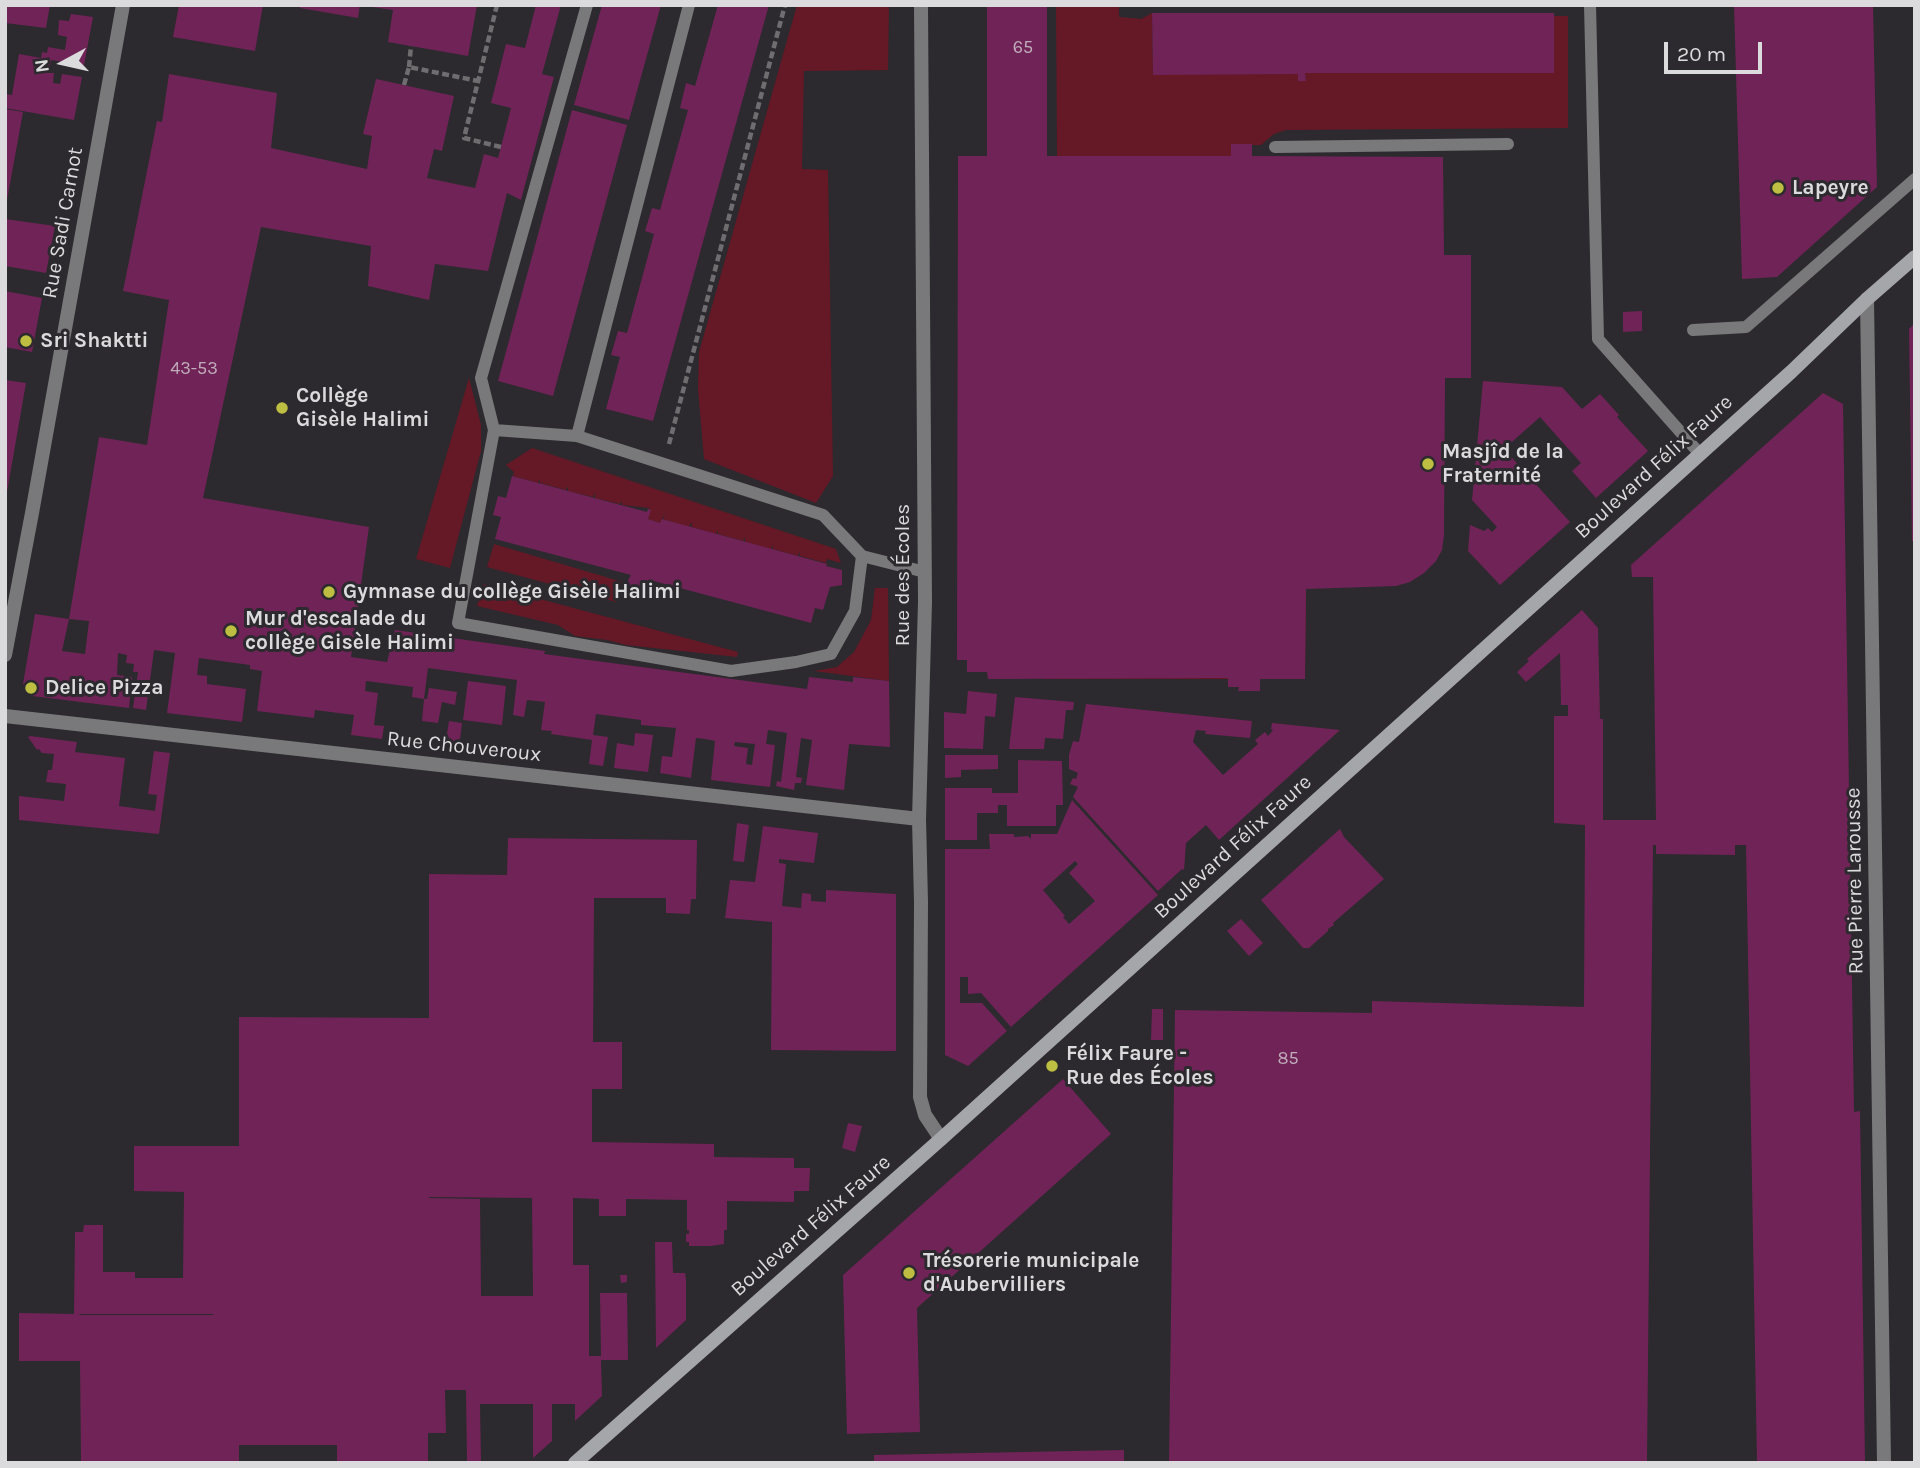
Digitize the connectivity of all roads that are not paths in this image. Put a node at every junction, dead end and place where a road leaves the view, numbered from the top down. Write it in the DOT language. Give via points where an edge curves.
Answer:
graph roads {
  1 [pos="123,5"];
  2 [pos="587,5"];
  3 [pos="689,5"];
  4 [pos="921,5"];
  5 [pos="1590,5"];
  6 [pos="1507,144"];
  7 [pos="1275,147"];
  8 [pos="1915,178"];
  9 [pos="1915,257"];
  10 [pos="1867,299"];
  11 [pos="1693,330"];
  12 [pos="494,430"];
  13 [pos="577,436"];
  14 [pos="1700,454"];
  15 [pos="862,556"];
  16 [pos="925,572"];
  17 [pos="5,654"];
  18 [pos="5,716"];
  19 [pos="919,819"];
  20 [pos="941,1139"];
  21 [pos="575,1463"];
  22 [pos="1884,1463"];
  1 -- 17 [label="street, Rue Sadi Carnot"];
  2 -- 12 [label="lane" via="481,378"];
  3 -- 13 [label="lane"];
  4 -- 16 [label="street, Rue des Écoles"];
  5 -- 14 [label="lane" via="1598,339"];
  6 -- 7 [label="lane"];
  8 -- 11 [label="lane" via="1746,327"];
  9 -- 10 [label="main road, Boulevard Félix Faure"];
  10 -- 14 [label="main road, Boulevard Félix Faure"];
  10 -- 22 [label="street, Rue Pierre Larousse"];
  12 -- 13 [label="lane"];
  12 -- 15 [label="lane" via="458,623 731,671 796,662 831,654 855,611"];
  13 -- 15 [label="lane" via="823,515"];
  14 -- 20 [label="main road, Boulevard Félix Faure"];
  15 -- 16 [label="lane"];
  16 -- 19 [label="street, Rue des Écoles"];
  18 -- 19 [label="street, Rue Chouveroux"];
  19 -- 20 [label="street, Rue des Écoles" via="920,1097 925,1115"];
  20 -- 21 [label="main road, Boulevard Félix Faure"];
}
